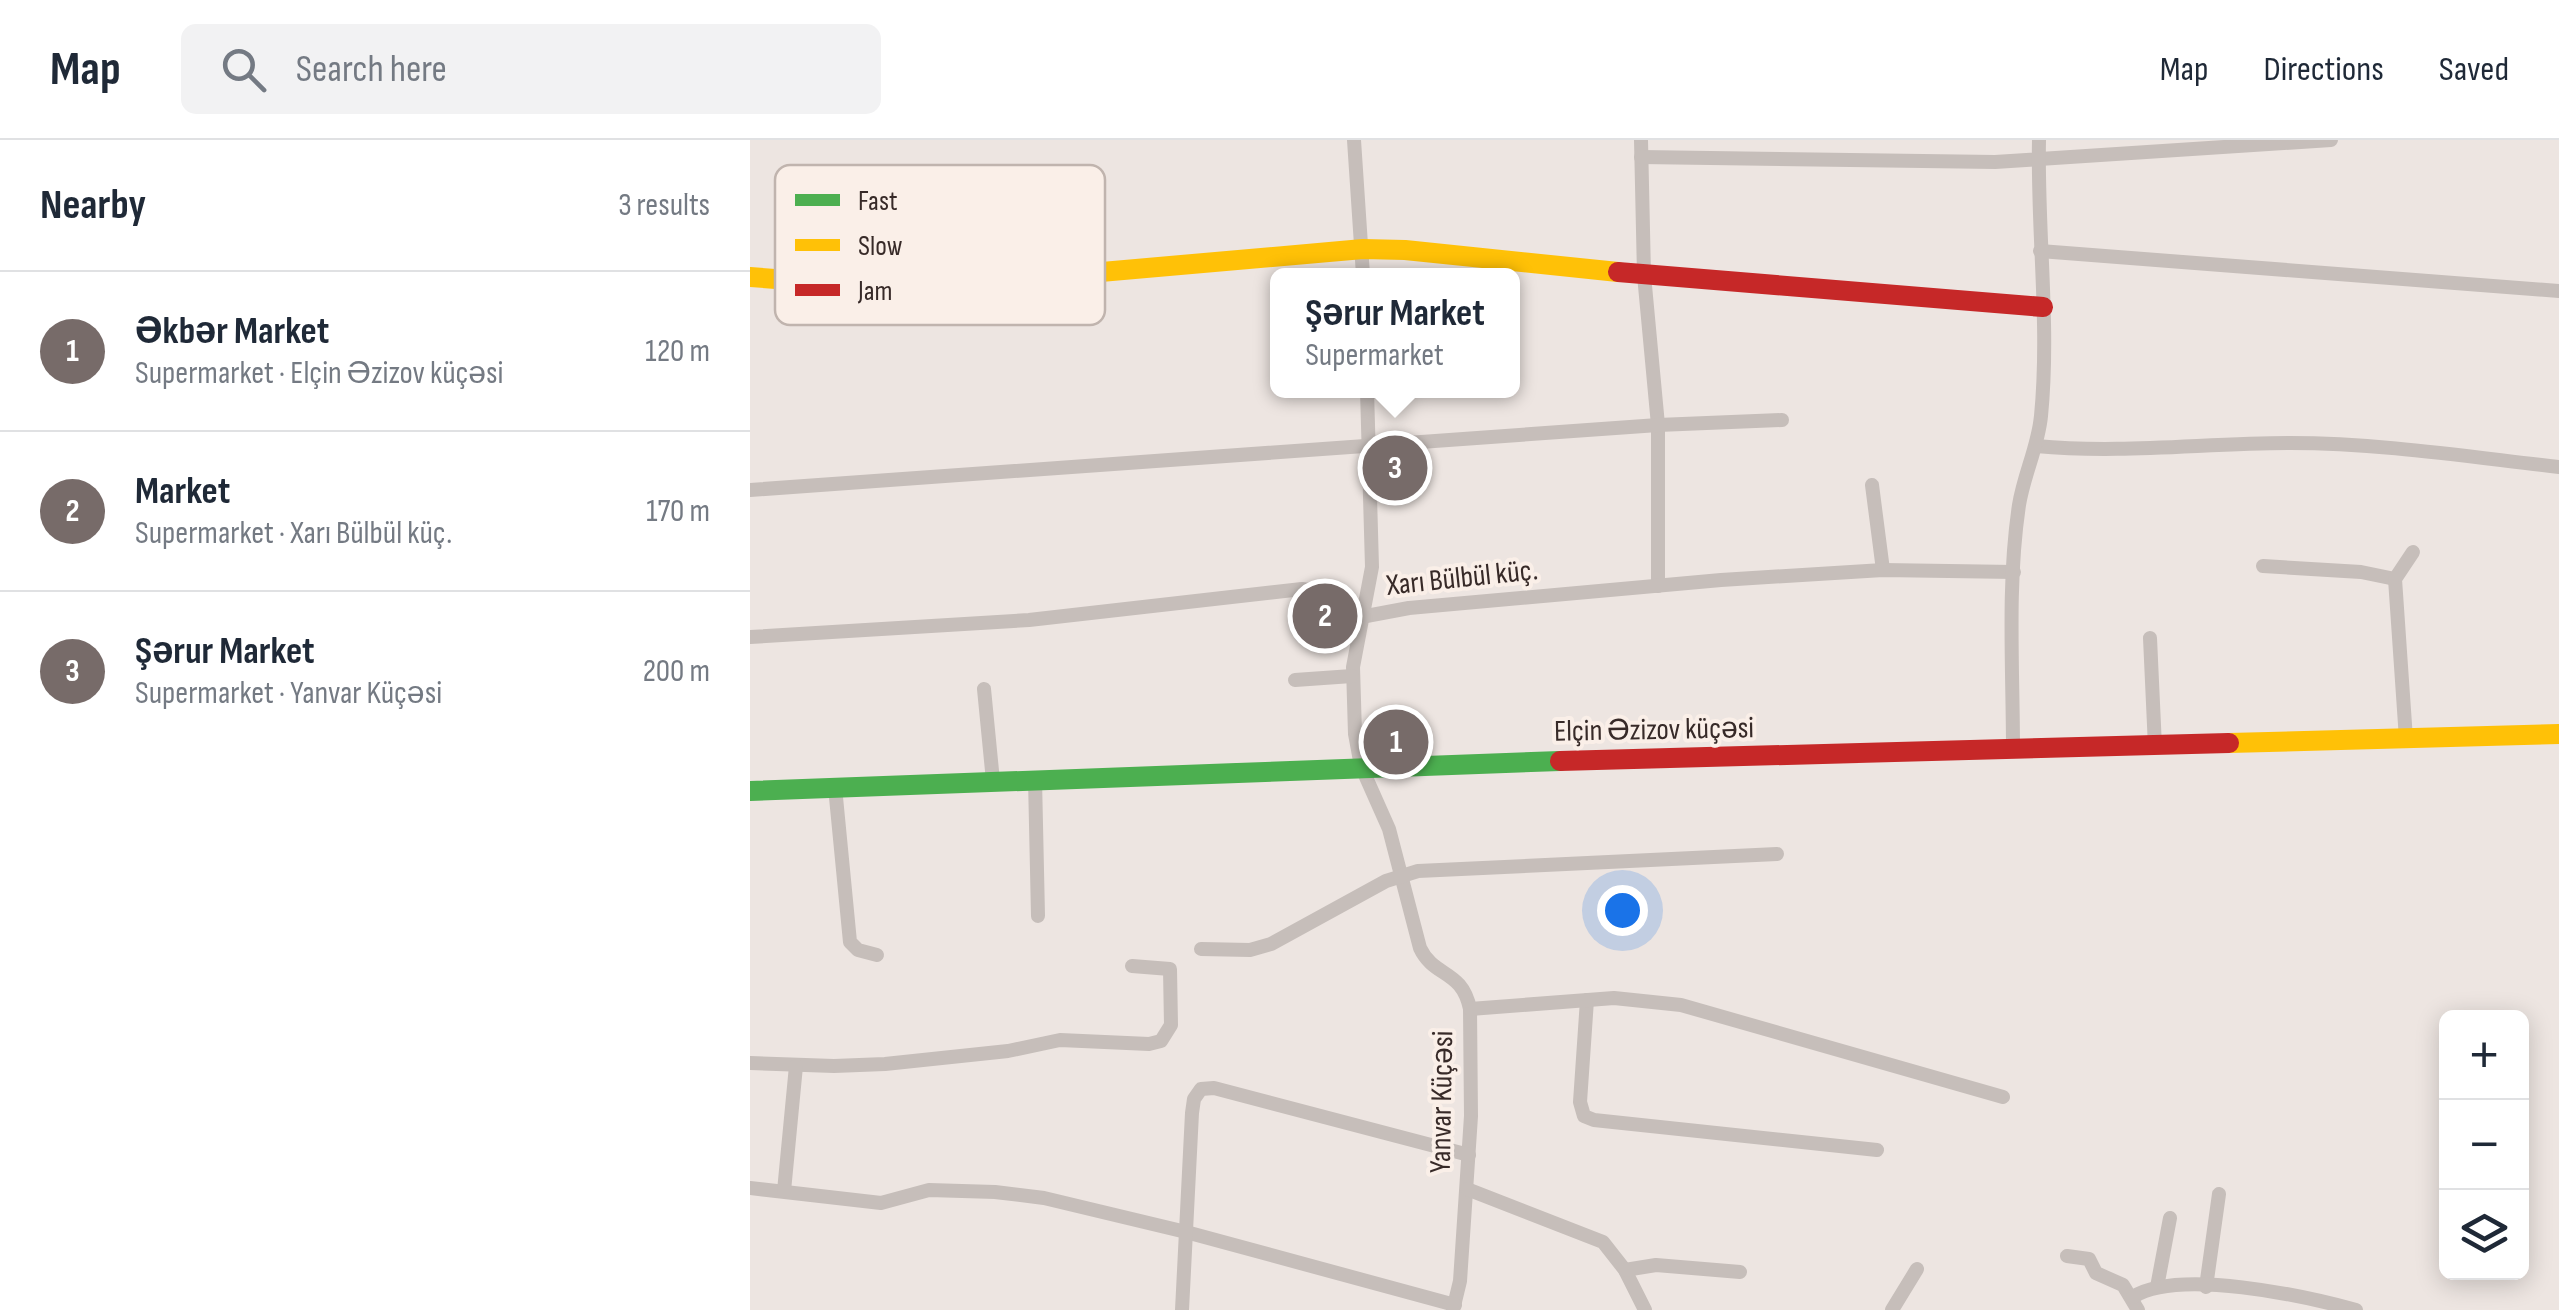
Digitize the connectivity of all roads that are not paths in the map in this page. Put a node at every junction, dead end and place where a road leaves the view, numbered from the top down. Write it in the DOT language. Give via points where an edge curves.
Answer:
graph roads {
  1 [pos="1354,140"];
  2 [pos="1641,140"];
  3 [pos="2039,140"];
  4 [pos="2331,140"];
  5 [pos="1641,157"];
  6 [pos="2038,160"];
  7 [pos="1362,249"];
  8 [pos="2040,251"];
  9 [pos="1363,268"];
  10 [pos="1105,271"];
  11 [pos="1644,275"];
  12 [pos="750,277"];
  13 [pos="775,279"];
  14 [pos="2559,292"];
  15 [pos="2043,306"];
  16 [pos="1367,398"];
  17 [pos="1782,420"];
  18 [pos="1658,425"];
  19 [pos="2036,446"];
  20 [pos="1369,447"];
  21 [pos="2559,466"];
  22 [pos="1872,485"];
  23 [pos="750,490"];
  24 [pos="2413,552"];
  25 [pos="2263,566"];
  26 [pos="1883,570"];
  27 [pos="2014,572"];
  28 [pos="2395,579"];
  29 [pos="1658,586"];
  30 [pos="1361,617"];
  31 [pos="750,638"];
  32 [pos="2150,638"];
  33 [pos="1352,676"];
  34 [pos="1296,680"];
  35 [pos="984,689"];
  36 [pos="2559,734"];
  37 [pos="2406,740"];
  38 [pos="2155,747"];
  39 [pos="2013,750"];
  40 [pos="1362,766"];
  41 [pos="1035,779"];
  42 [pos="993,781"];
  43 [pos="835,787"];
  44 [pos="750,791"];
  45 [pos="1778,854"];
  46 [pos="1402,875"];
  47 [pos="1038,916"];
  48 [pos="1201,949"];
  49 [pos="877,955"];
  50 [pos="1132,966"];
  51 [pos="1588,1000"];
  52 [pos="1470,1009"];
  53 [pos="750,1063"];
  54 [pos="796,1066"];
  55 [pos="2003,1098"];
  56 [pos="1877,1150"];
  57 [pos="1468,1155"];
  58 [pos="750,1188"];
  59 [pos="1466,1189"];
  60 [pos="784,1191"];
  61 [pos="2219,1194"];
  62 [pos="2170,1218"];
  63 [pos="1186,1232"];
  64 [pos="2067,1256"];
  65 [pos="1625,1270"];
  66 [pos="1917,1270"];
  67 [pos="1740,1272"];
  68 [pos="2157,1287"];
  69 [pos="2206,1287"];
  70 [pos="2136,1303"];
  71 [pos="1454,1308"];
  72 [pos="1182,1310"];
  73 [pos="1646,1310"];
  74 [pos="1892,1310"];
  75 [pos="2356,1310"];
  1 -- 7 [label="street"];
  2 -- 5 [label="street"];
  3 -- 6 [label="street"];
  4 -- 6 [label="street"];
  5 -- 6 [label="street"];
  5 -- 11 [label="street"];
  6 -- 8 [label="street"];
  7 -- 9 [label="street"];
  7 -- 10 [label="street"];
  7 -- 11 [label="street"];
  8 -- 14 [label="street"];
  8 -- 15 [label="street"];
  11 -- 15 [label="street"];
  11 -- 18 [label="street"];
  12 -- 13 [label="street"];
  15 -- 19 [label="street"];
  16 -- 20 [label="street, Yanvar Küçəsi"];
  17 -- 18 [label="street"];
  18 -- 20 [label="street"];
  18 -- 29 [label="street"];
  19 -- 21 [label="street" via="2340,444"];
  19 -- 27 [label="street" via="2020,504"];
  20 -- 23 [label="street"];
  20 -- 30 [label="street, Yanvar Küçəsi" via="1372,567"];
  22 -- 26 [label="street"];
  24 -- 28 [label="street"];
  25 -- 28 [label="street"];
  26 -- 27 [label="street, Xarı Bülbül küç."];
  26 -- 29 [label="street, Xarı Bülbül küç."];
  27 -- 39 [label="street"];
  28 -- 37 [label="street"];
  29 -- 30 [label="street, Xarı Bülbül küç."];
  30 -- 31 [label="street, Xarı Bülbül küç." via="1344,611 1336,594 1302,590 1029,620"];
  30 -- 33 [label="street, Yanvar Küçəsi"];
  32 -- 38 [label="street"];
  33 -- 34 [label="street"];
  33 -- 40 [label="street, Yanvar Küçəsi"];
  35 -- 42 [label="street"];
  36 -- 37 [label="street, Elçin Əzizov küçəsi"];
  37 -- 38 [label="street, Elçin Əzizov küçəsi"];
  38 -- 39 [label="street, Elçin Əzizov küçəsi"];
  39 -- 40 [label="street, Elçin Əzizov küçəsi"];
  40 -- 41 [label="street, Elçin Əzizov küçəsi"];
  40 -- 46 [label="street, Yanvar Küçəsi"];
  41 -- 42 [label="street, Elçin Əzizov küçəsi"];
  41 -- 47 [label="street"];
  42 -- 43 [label="street, Elçin Əzizov küçəsi"];
  43 -- 44 [label="street, Elçin Əzizov küçəsi"];
  43 -- 49 [label="street" via="850,942"];
  45 -- 46 [label="street"];
  46 -- 48 [label="street" via="1271,944"];
  46 -- 52 [label="street, Yanvar Küçəsi" via="1424,958 1460,983"];
  50 -- 54 [label="street" via="1170,968 1170,1026 1160,1042 1060,1040 942,1058"];
  51 -- 52 [label="street"];
  51 -- 55 [label="street" via="1693,1007"];
  51 -- 56 [label="street" via="1584,1116"];
  52 -- 57 [label="street, Yanvar Küçəsi"];
  53 -- 54 [label="street"];
  54 -- 60 [label="street"];
  57 -- 59 [label="street, Yanvar Küçəsi"];
  57 -- 63 [label="street" via="1202,1090 1192,1113"];
  58 -- 60 [label="street"];
  59 -- 65 [label="street" via="1596,1238"];
  59 -- 71 [label="street, Yanvar Küçəsi"];
  60 -- 63 [label="street" via="881,1203 929,1190 996,1192"];
  61 -- 69 [label="street"];
  62 -- 68 [label="street"];
  63 -- 71 [label="street"];
  63 -- 72 [label="street"];
  64 -- 70 [label="street" via="2089,1259 2096,1273 2115,1280"];
  65 -- 67 [label="street" via="1656,1265"];
  65 -- 73 [label="street"];
  66 -- 74 [label="street"];
  68 -- 69 [label="street"];
  68 -- 70 [label="street"];
  69 -- 75 [label="street" via="2294,1293"];
}
